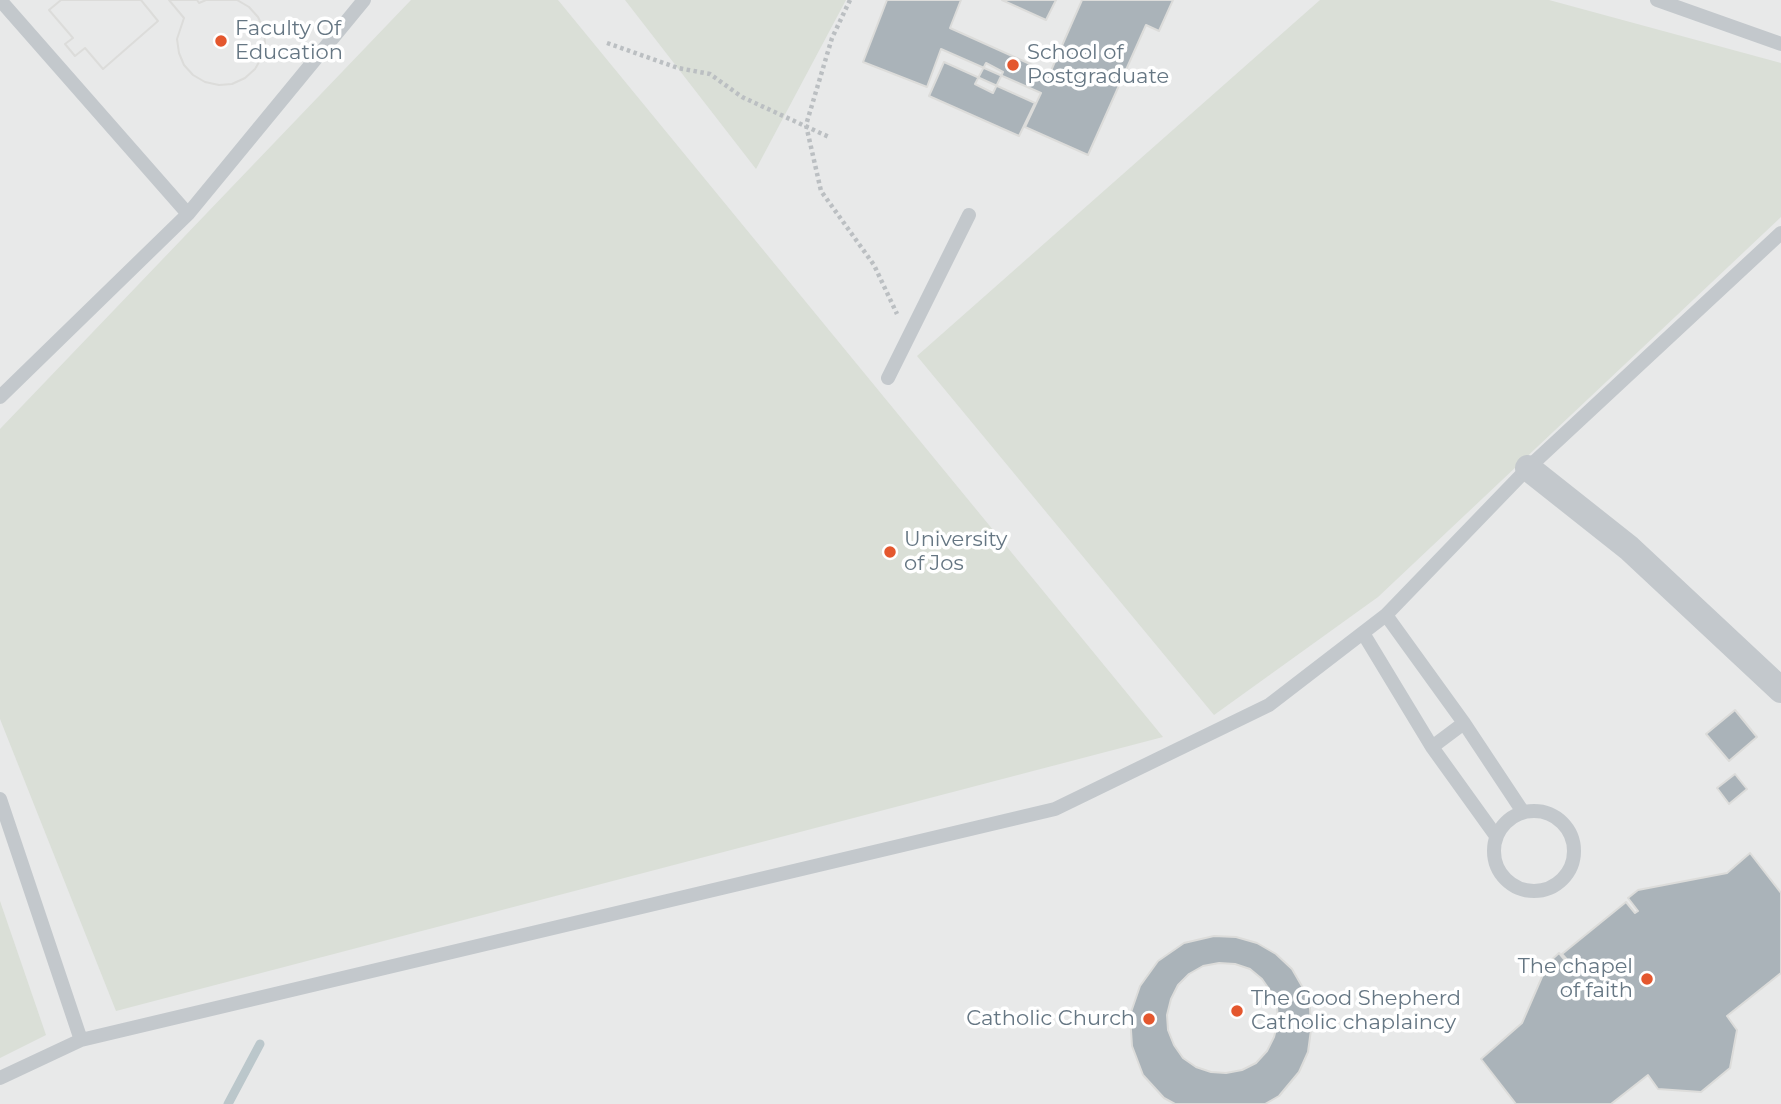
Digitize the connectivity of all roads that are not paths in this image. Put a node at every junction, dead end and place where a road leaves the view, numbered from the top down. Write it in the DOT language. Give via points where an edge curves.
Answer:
graph roads {
  1 [pos="364,0"];
  2 [pos="1657,0"];
  3 [pos="1,3"];
  4 [pos="1781,44"];
  5 [pos="188,214"];
  6 [pos="969,215"];
  7 [pos="1781,233"];
  8 [pos="888,378"];
  9 [pos="0,397"];
  10 [pos="1528,467"];
  11 [pos="1386,615"];
  12 [pos="1363,633"];
  13 [pos="1781,690"];
  14 [pos="1464,723"];
  15 [pos="1433,747"];
  16 [pos="0,799"];
  17 [pos="1523,812"];
  18 [pos="1496,836"];
  19 [pos="81,1040"];
  20 [pos="0,1078"];
  1 -- 5 [label="lane"];
  2 -- 4 [label="lane"];
  3 -- 5 [label="lane"];
  5 -- 9 [label="lane"];
  6 -- 8 [label="lane"];
  7 -- 10 [label="lane"];
  10 -- 11 [label="lane"];
  10 -- 13 [label="street" via="1629,548"];
  11 -- 12 [label="lane"];
  11 -- 14 [label="lane"];
  12 -- 15 [label="lane"];
  12 -- 19 [label="lane" via="1269,705 1055,809"];
  14 -- 15 [label="lane"];
  14 -- 17 [label="lane"];
  15 -- 18 [label="lane"];
  16 -- 19 [label="lane"];
  17 -- 18 [label="lane" via="1512,817"];
  17 -- 18 [label="lane" via="1547,813 1558,819 1572,838 1572,863 1557,883 1532,891 1508,882 1495,861"];
  19 -- 20 [label="lane"];
}
